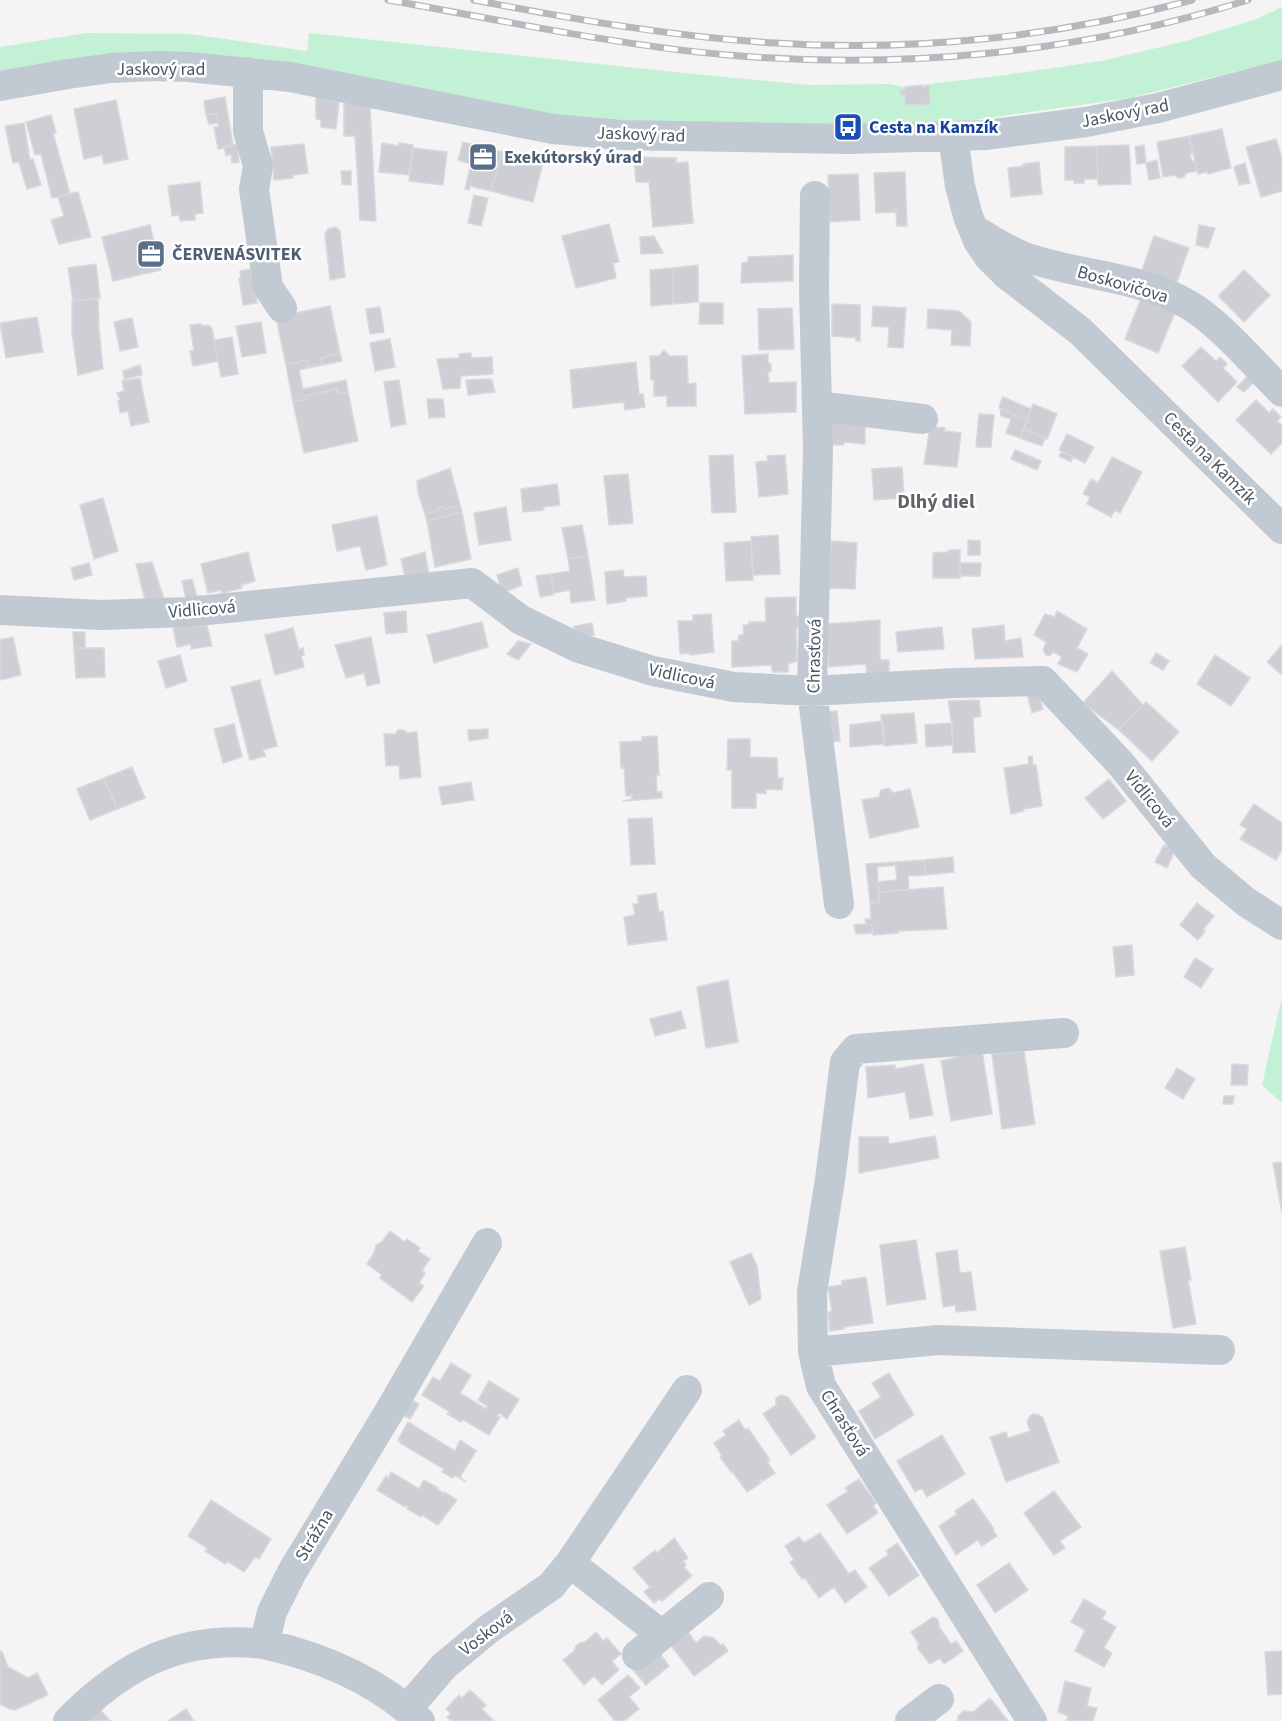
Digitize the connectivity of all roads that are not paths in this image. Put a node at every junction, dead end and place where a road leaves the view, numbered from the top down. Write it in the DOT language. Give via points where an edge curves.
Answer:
graph roads {
  1 [pos="248,72"];
  2 [pos="1282,75"];
  3 [pos="0,86"];
  4 [pos="953,137"];
  5 [pos="814,196"];
  6 [pos="973,229"];
  7 [pos="282,308"];
  8 [pos="1282,392"];
  9 [pos="817,406"];
  10 [pos="923,419"];
  11 [pos="1282,529"];
  12 [pos="0,610"];
  13 [pos="812,691"];
  14 [pos="839,904"];
  15 [pos="1282,925"];
  16 [pos="1064,1033"];
  17 [pos="487,1243"];
  18 [pos="1220,1350"];
  19 [pos="813,1352"];
  20 [pos="687,1390"];
  21 [pos="570,1563"];
  22 [pos="710,1597"];
  23 [pos="662,1635"];
  24 [pos="264,1644"];
  25 [pos="637,1655"];
  26 [pos="939,1699"];
  27 [pos="413,1715"];
  28 [pos="68,1721"];
  29 [pos="910,1721"];
  30 [pos="1032,1721"];
  1 -- 3 [label="street, Jaskový rad" via="131,67"];
  1 -- 4 [label="street, Jaskový rad" via="291,76 534,126 600,134"];
  1 -- 7 [label="street" via="248,131 258,166 254,189 268,287"];
  2 -- 4 [label="street, Jaskový rad" via="1134,113"];
  4 -- 6 [label="street, Cesta na Kamzík" via="960,186"];
  5 -- 9 [label="street, Chrasťová"];
  6 -- 8 [label="street, Boskovičova" via="1020,255 1123,279 1188,304"];
  6 -- 11 [label="street, Cesta na Kamzík" via="978,241 1006,274 1080,331"];
  9 -- 10 [label="street"];
  9 -- 13 [label="street, Chrasťová"];
  12 -- 13 [label="street, Vidlicová" via="102,615 188,612 472,583 521,620 579,648 653,670 734,687"];
  13 -- 14 [label="street, Chrasťová"];
  13 -- 15 [label="street, Vidlicová" via="1043,681 1121,764 1203,866 1246,902"];
  16 -- 19 [label="street, Chrasťová" via="856,1049 845,1062 812,1292"];
  17 -- 24 [label="street, Strážna" via="292,1572 272,1612"];
  18 -- 19 [label="street" via="938,1340"];
  19 -- 30 [label="street, Chrasťová" via="821,1386"];
  20 -- 21 [label="street, Vosková"];
  21 -- 23 [label="street"];
  21 -- 27 [label="street, Vosková" via="551,1586 450,1660"];
  22 -- 23 [label="street"];
  23 -- 25 [label="street"];
  24 -- 27 [label="street" via="340,1667"];
  24 -- 28 [label="street" via="210,1643 160,1656 117,1679"];
  26 -- 29 [label="street"];
}
